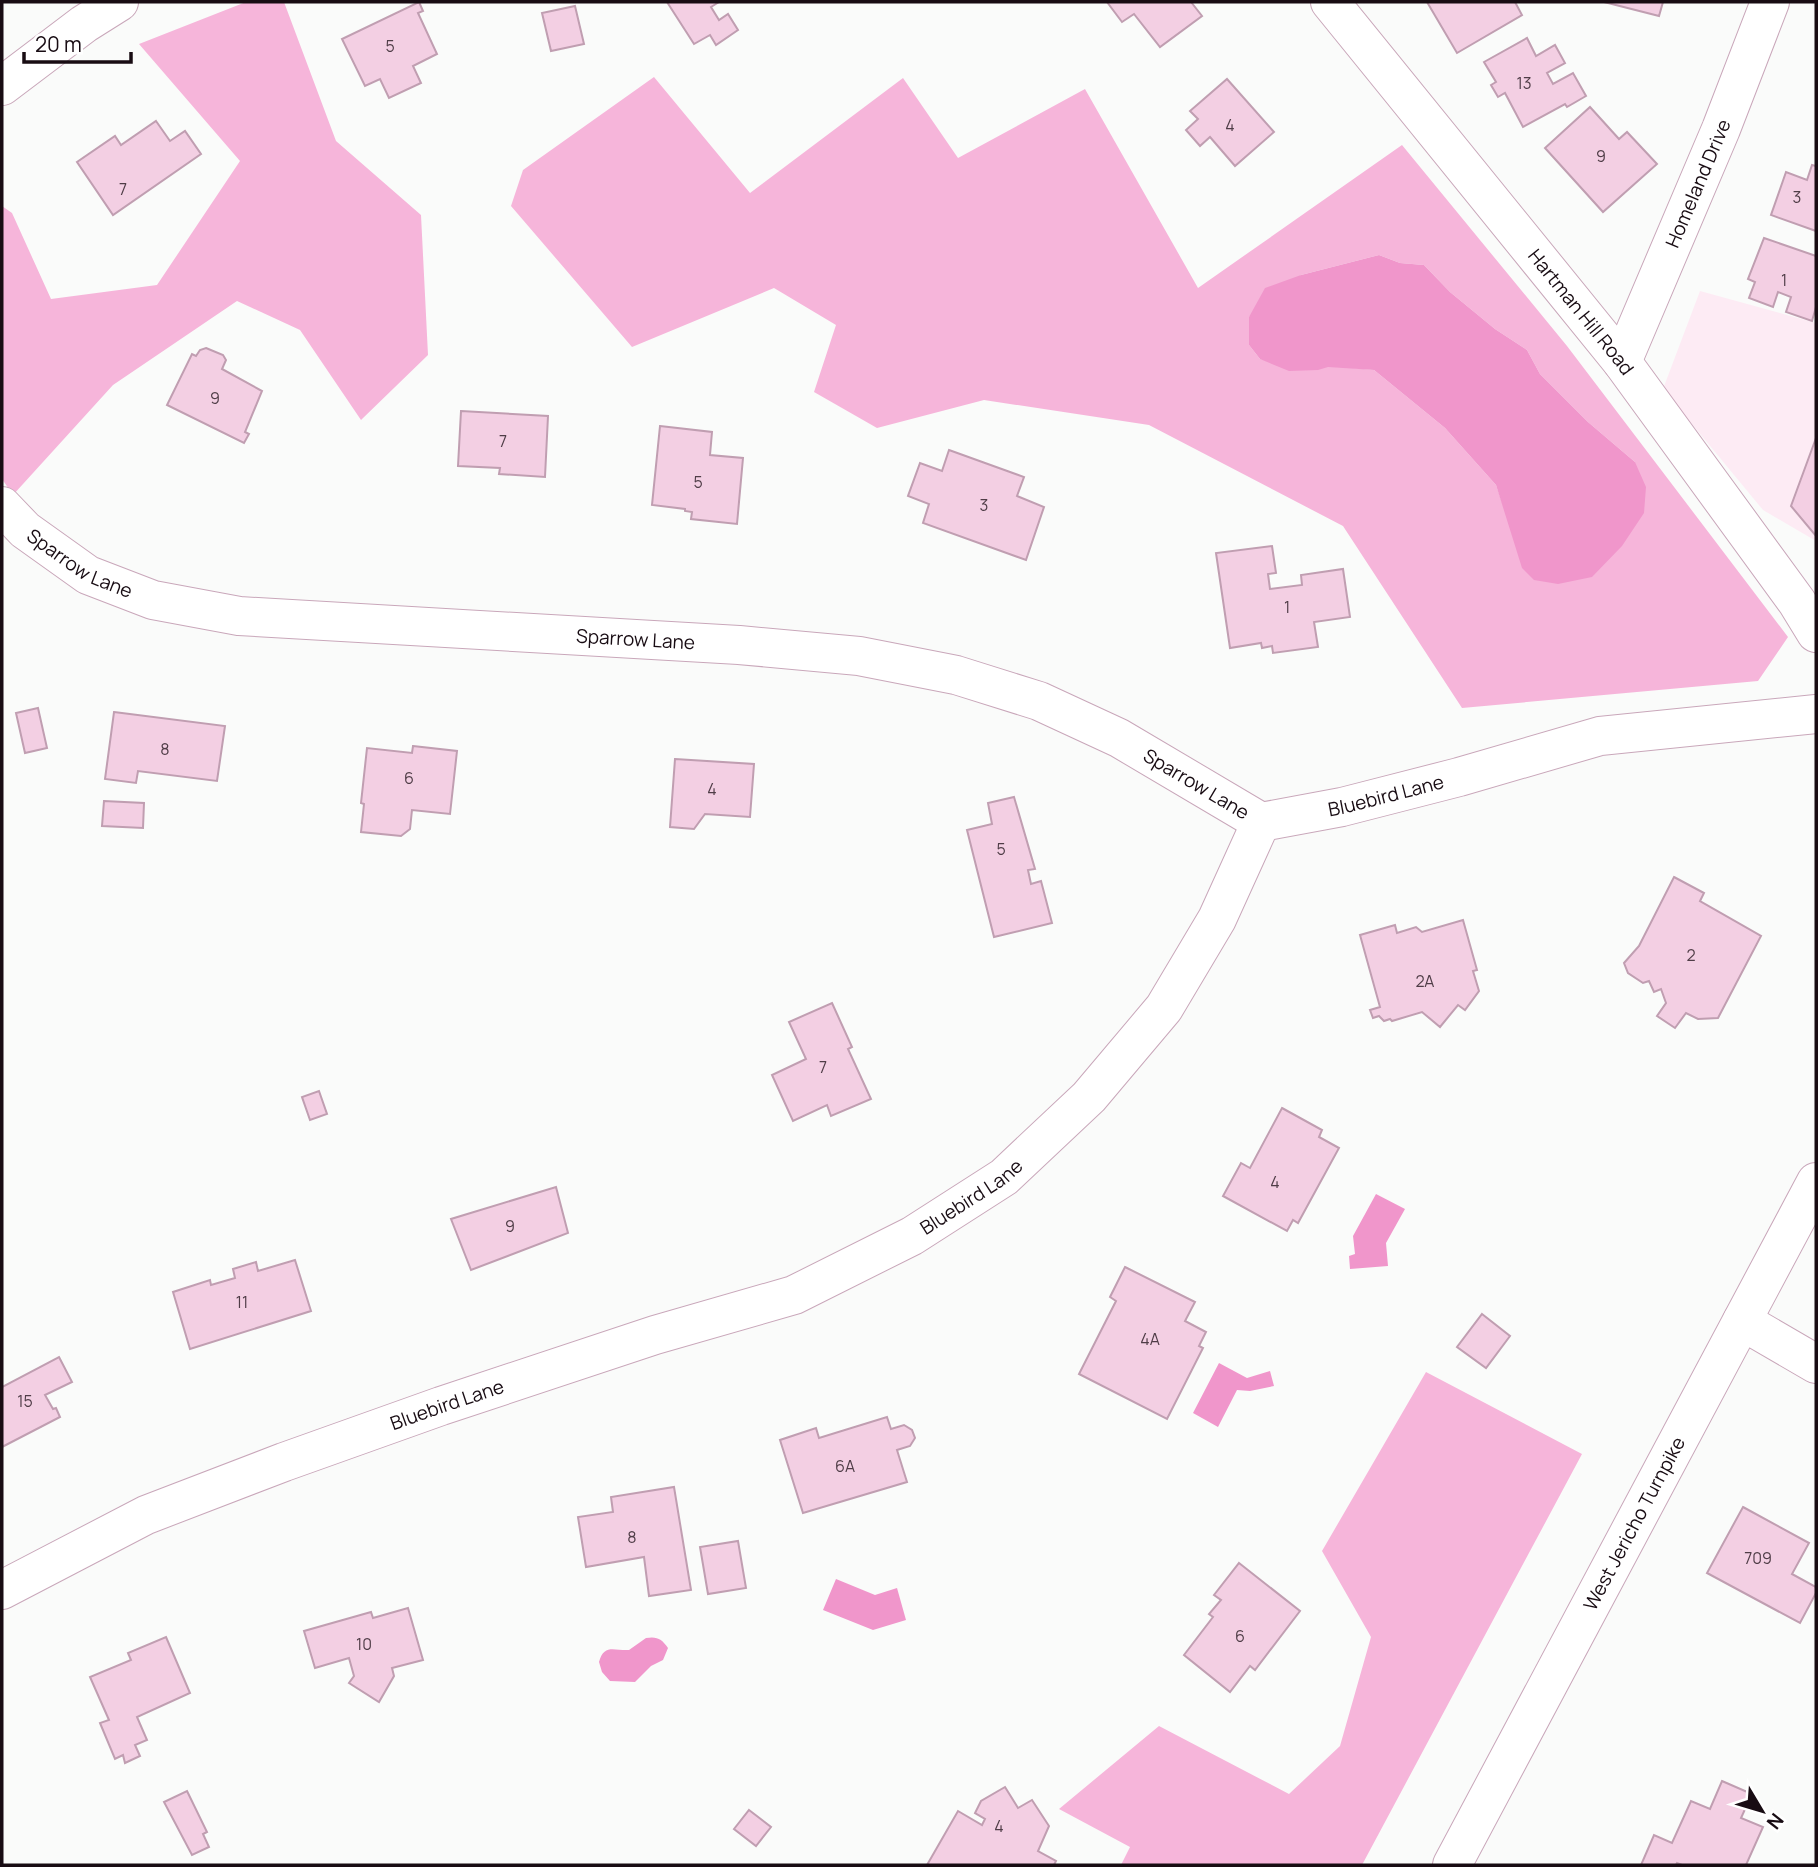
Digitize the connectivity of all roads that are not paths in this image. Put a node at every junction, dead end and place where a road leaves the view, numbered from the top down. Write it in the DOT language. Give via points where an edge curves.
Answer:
graph roads {
  1 [pos="119,2"];
  2 [pos="1330,2"];
  3 [pos="1770,2"];
  4 [pos="2,86"];
  5 [pos="1622,362"];
  6 [pos="2,506"];
  7 [pos="1816,633"];
  8 [pos="1816,714"];
  9 [pos="1261,822"];
  10 [pos="1816,1182"];
  11 [pos="1742,1321"];
  12 [pos="1816,1364"];
  13 [pos="2,1590"];
  14 [pos="1452,1865"];
  1 -- 4 [label="street"];
  2 -- 5 [label="street, Hartman Hill Road"];
  3 -- 5 [label="street, Homeland Drive"];
  5 -- 7 [label="street, Hartman Hill Road"];
  6 -- 9 [label="street, Sparrow Lane" via="25,530 88,575 153,600 227,613 859,656 956,675 1039,701 1119,738"];
  8 -- 9 [label="street, Bluebird Lane" via="1600,736 1342,807"];
  9 -- 13 [label="street, Bluebird Lane" via="1217,919 1164,1007 1106,1077 1004,1177 912,1236 794,1296 655,1335 491,1390 146,1515"];
  10 -- 11 [label="street, West Jericho Turnpike"];
  11 -- 12 [label="street"];
  11 -- 14 [label="street, West Jericho Turnpike"];
}
